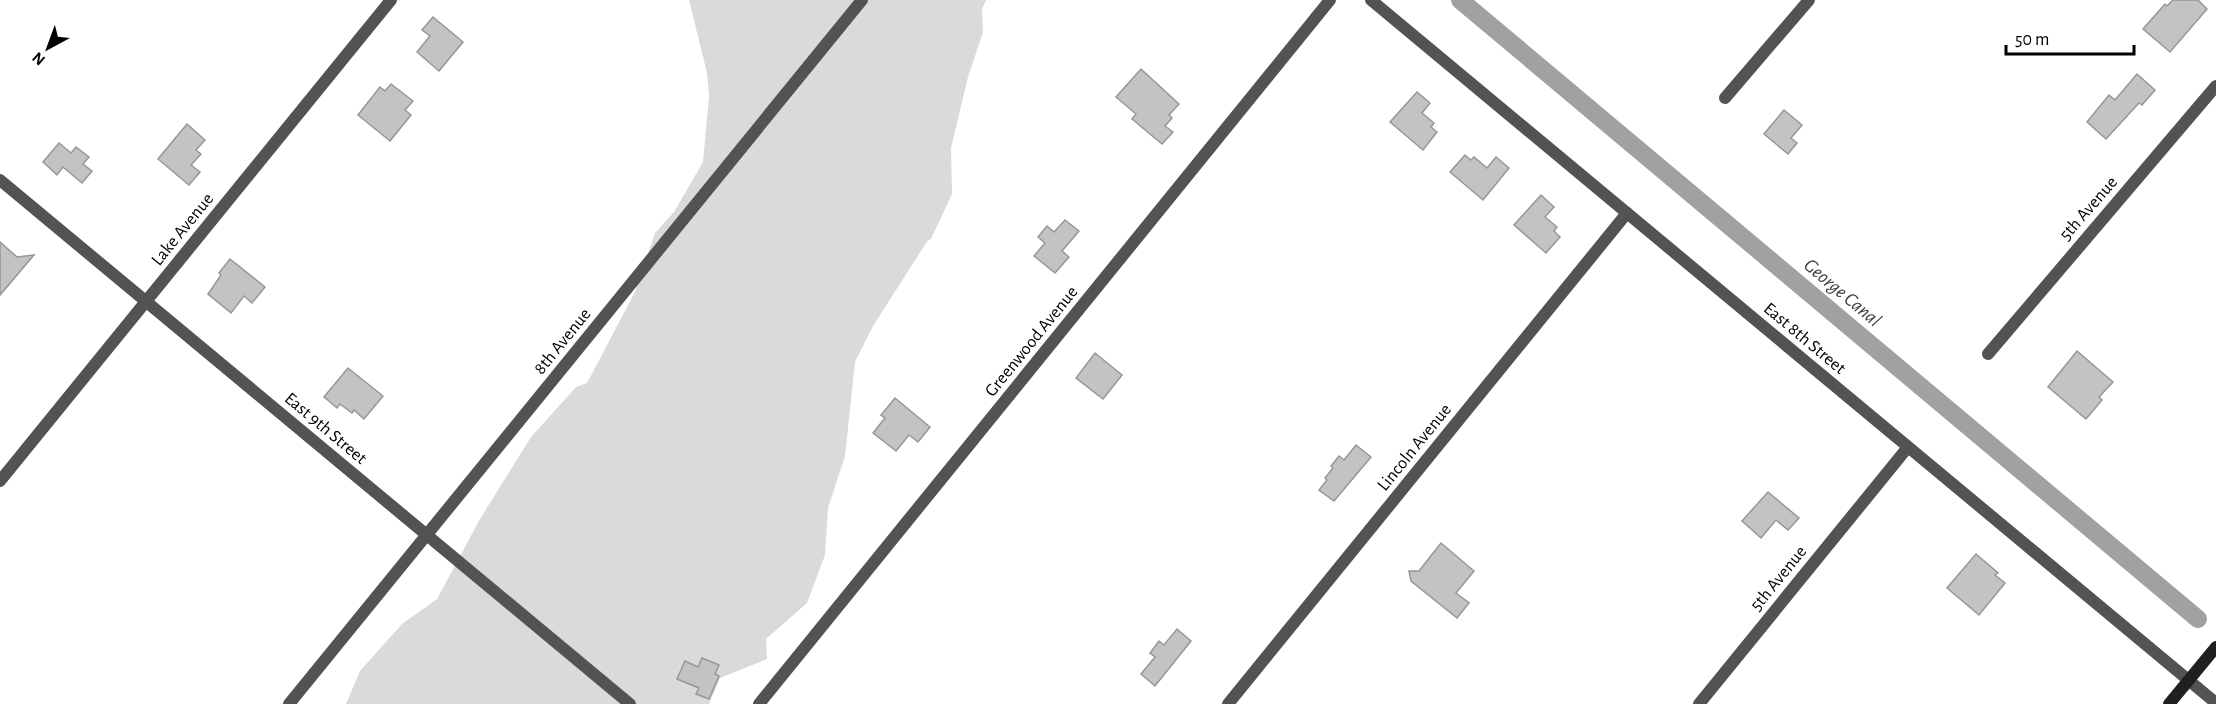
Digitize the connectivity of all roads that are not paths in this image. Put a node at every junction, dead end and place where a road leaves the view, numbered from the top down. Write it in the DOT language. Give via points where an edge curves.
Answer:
graph roads {
  1 [pos="391,0"];
  2 [pos="862,0"];
  3 [pos="1330,0"];
  4 [pos="1371,0"];
  5 [pos="1809,0"];
  6 [pos="2216,86"];
  7 [pos="1725,98"];
  8 [pos="0,180"];
  9 [pos="1627,213"];
  10 [pos="146,301"];
  11 [pos="1988,354"];
  12 [pos="1908,447"];
  13 [pos="0,481"];
  14 [pos="426,535"];
  15 [pos="2216,647"];
  16 [pos="2188,680"];
  17 [pos="2216,703"];
  18 [pos="289,704"];
  19 [pos="630,704"];
  20 [pos="759,704"];
  21 [pos="1228,704"];
  22 [pos="1699,704"];
  23 [pos="2169,704"];
  1 -- 10 [label="street, Lake Avenue"];
  2 -- 14 [label="street, 8th Avenue"];
  3 -- 20 [label="street, Greenwood Avenue"];
  4 -- 9 [label="street, East 8th Street"];
  5 -- 7 [label="street"];
  6 -- 11 [label="street, 5th Avenue"];
  8 -- 10 [label="street, East 9th Street"];
  9 -- 12 [label="street, East 8th Street"];
  9 -- 21 [label="street, Lincoln Avenue"];
  10 -- 13 [label="street, Lake Avenue"];
  10 -- 14 [label="street, East 9th Street"];
  12 -- 16 [label="street, East 8th Street"];
  12 -- 22 [label="street, 5th Avenue"];
  14 -- 18 [label="street, 8th Avenue"];
  14 -- 19 [label="street, East 9th Street"];
  15 -- 16 [label="street"];
  16 -- 17 [label="street, East 8th Street"];
  16 -- 23 [label="street"];
}
